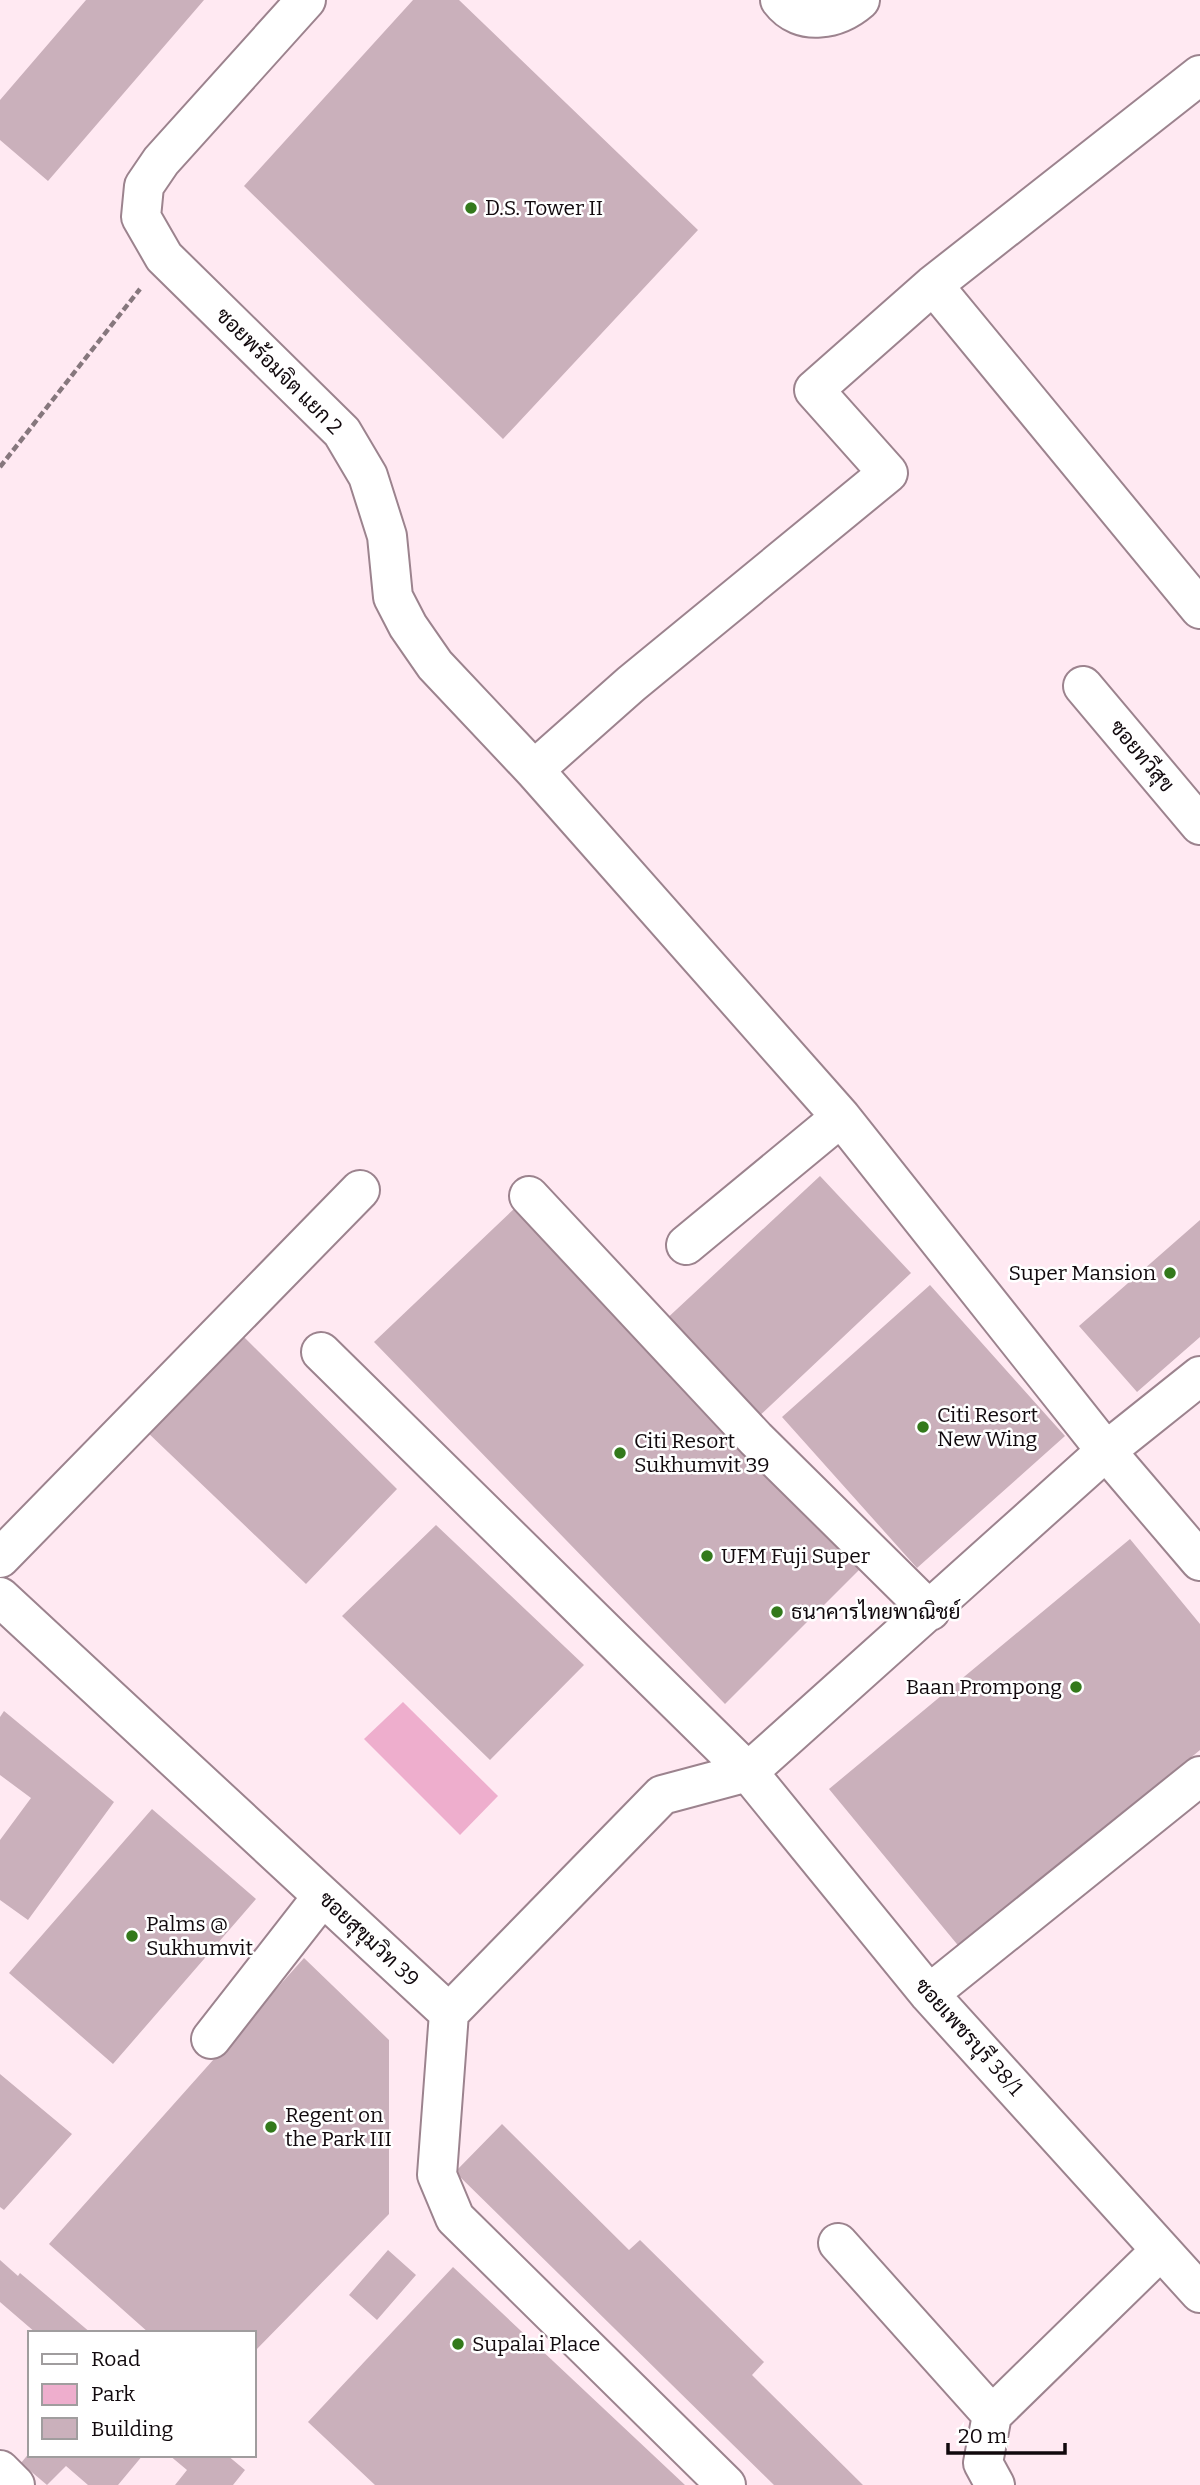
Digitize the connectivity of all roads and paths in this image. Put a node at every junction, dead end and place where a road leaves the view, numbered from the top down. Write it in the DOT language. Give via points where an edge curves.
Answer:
graph roads {
  1 [pos="306,0"];
  2 [pos="780,0"];
  3 [pos="860,0"];
  4 [pos="1200,75"];
  5 [pos="164,257"];
  6 [pos="933,285"];
  7 [pos="0,467"];
  8 [pos="1200,609"];
  9 [pos="1083,687"];
  10 [pos="534,770"];
  11 [pos="1200,825"];
  12 [pos="841,1117"];
  13 [pos="359,1190"];
  14 [pos="529,1196"];
  15 [pos="686,1245"];
  16 [pos="321,1352"];
  17 [pos="1200,1376"];
  18 [pos="1106,1451"];
  19 [pos="0,1558"];
  20 [pos="1200,1561"];
  21 [pos="0,1597"];
  22 [pos="930,1611"];
  23 [pos="748,1772"];
  24 [pos="1200,1776"];
  25 [pos="322,1897"];
  26 [pos="929,1993"];
  27 [pos="449,2013"];
  28 [pos="211,2039"];
  29 [pos="838,2243"];
  30 [pos="1161,2250"];
  31 [pos="1200,2293"];
  32 [pos="992,2415"];
  33 [pos="0,2470"];
  34 [pos="15,2485"];
  35 [pos="726,2485"];
  36 [pos="995,2485"];
  1 -- 5 [label="street, ซอยพร้อมจิต แยก 2" via="160,161 144,186 141,217"];
  2 -- 3 [label="street" via="786,8 814,19 845,13"];
  4 -- 6 [label="street"];
  5 -- 7 [label="path"];
  5 -- 10 [label="street, ซอยพร้อมจิต แยก 2" via="342,432 368,476 387,536 393,597 408,626 435,665"];
  6 -- 8 [label="street"];
  6 -- 10 [label="street" via="814,390 888,473 631,684"];
  9 -- 11 [label="street, ซอยทวีสุข"];
  10 -- 12 [label="street, ซอยพร้อมจิต แยก 2"];
  12 -- 15 [label="street"];
  12 -- 18 [label="street, ซอยพร้อมจิต แยก 2"];
  13 -- 19 [label="street"];
  14 -- 22 [label="street" via="756,1439"];
  16 -- 23 [label="street, ซอยเพชรบุรี 38/1"];
  17 -- 18 [label="street"];
  18 -- 20 [label="street, ซอยพร้อมจิต แยก 2"];
  18 -- 22 [label="street"];
  21 -- 25 [label="street, ซอยสุขุมวิท 39"];
  22 -- 23 [label="street"];
  23 -- 26 [label="street, ซอยเพชรบุรี 38/1"];
  23 -- 27 [label="street" via="662,1795"];
  24 -- 26 [label="street"];
  25 -- 27 [label="street, ซอยสุขุมวิท 39"];
  25 -- 28 [label="street"];
  26 -- 30 [label="street, ซอยเพชรบุรี 38/1"];
  27 -- 35 [label="street" via="437,2175 455,2218"];
  29 -- 32 [label="street"];
  30 -- 31 [label="street, ซอยเพชรบุรี 38/1"];
  30 -- 32 [label="street"];
  32 -- 36 [label="street" via="983,2463"];
  33 -- 34 [label="street"];
}
